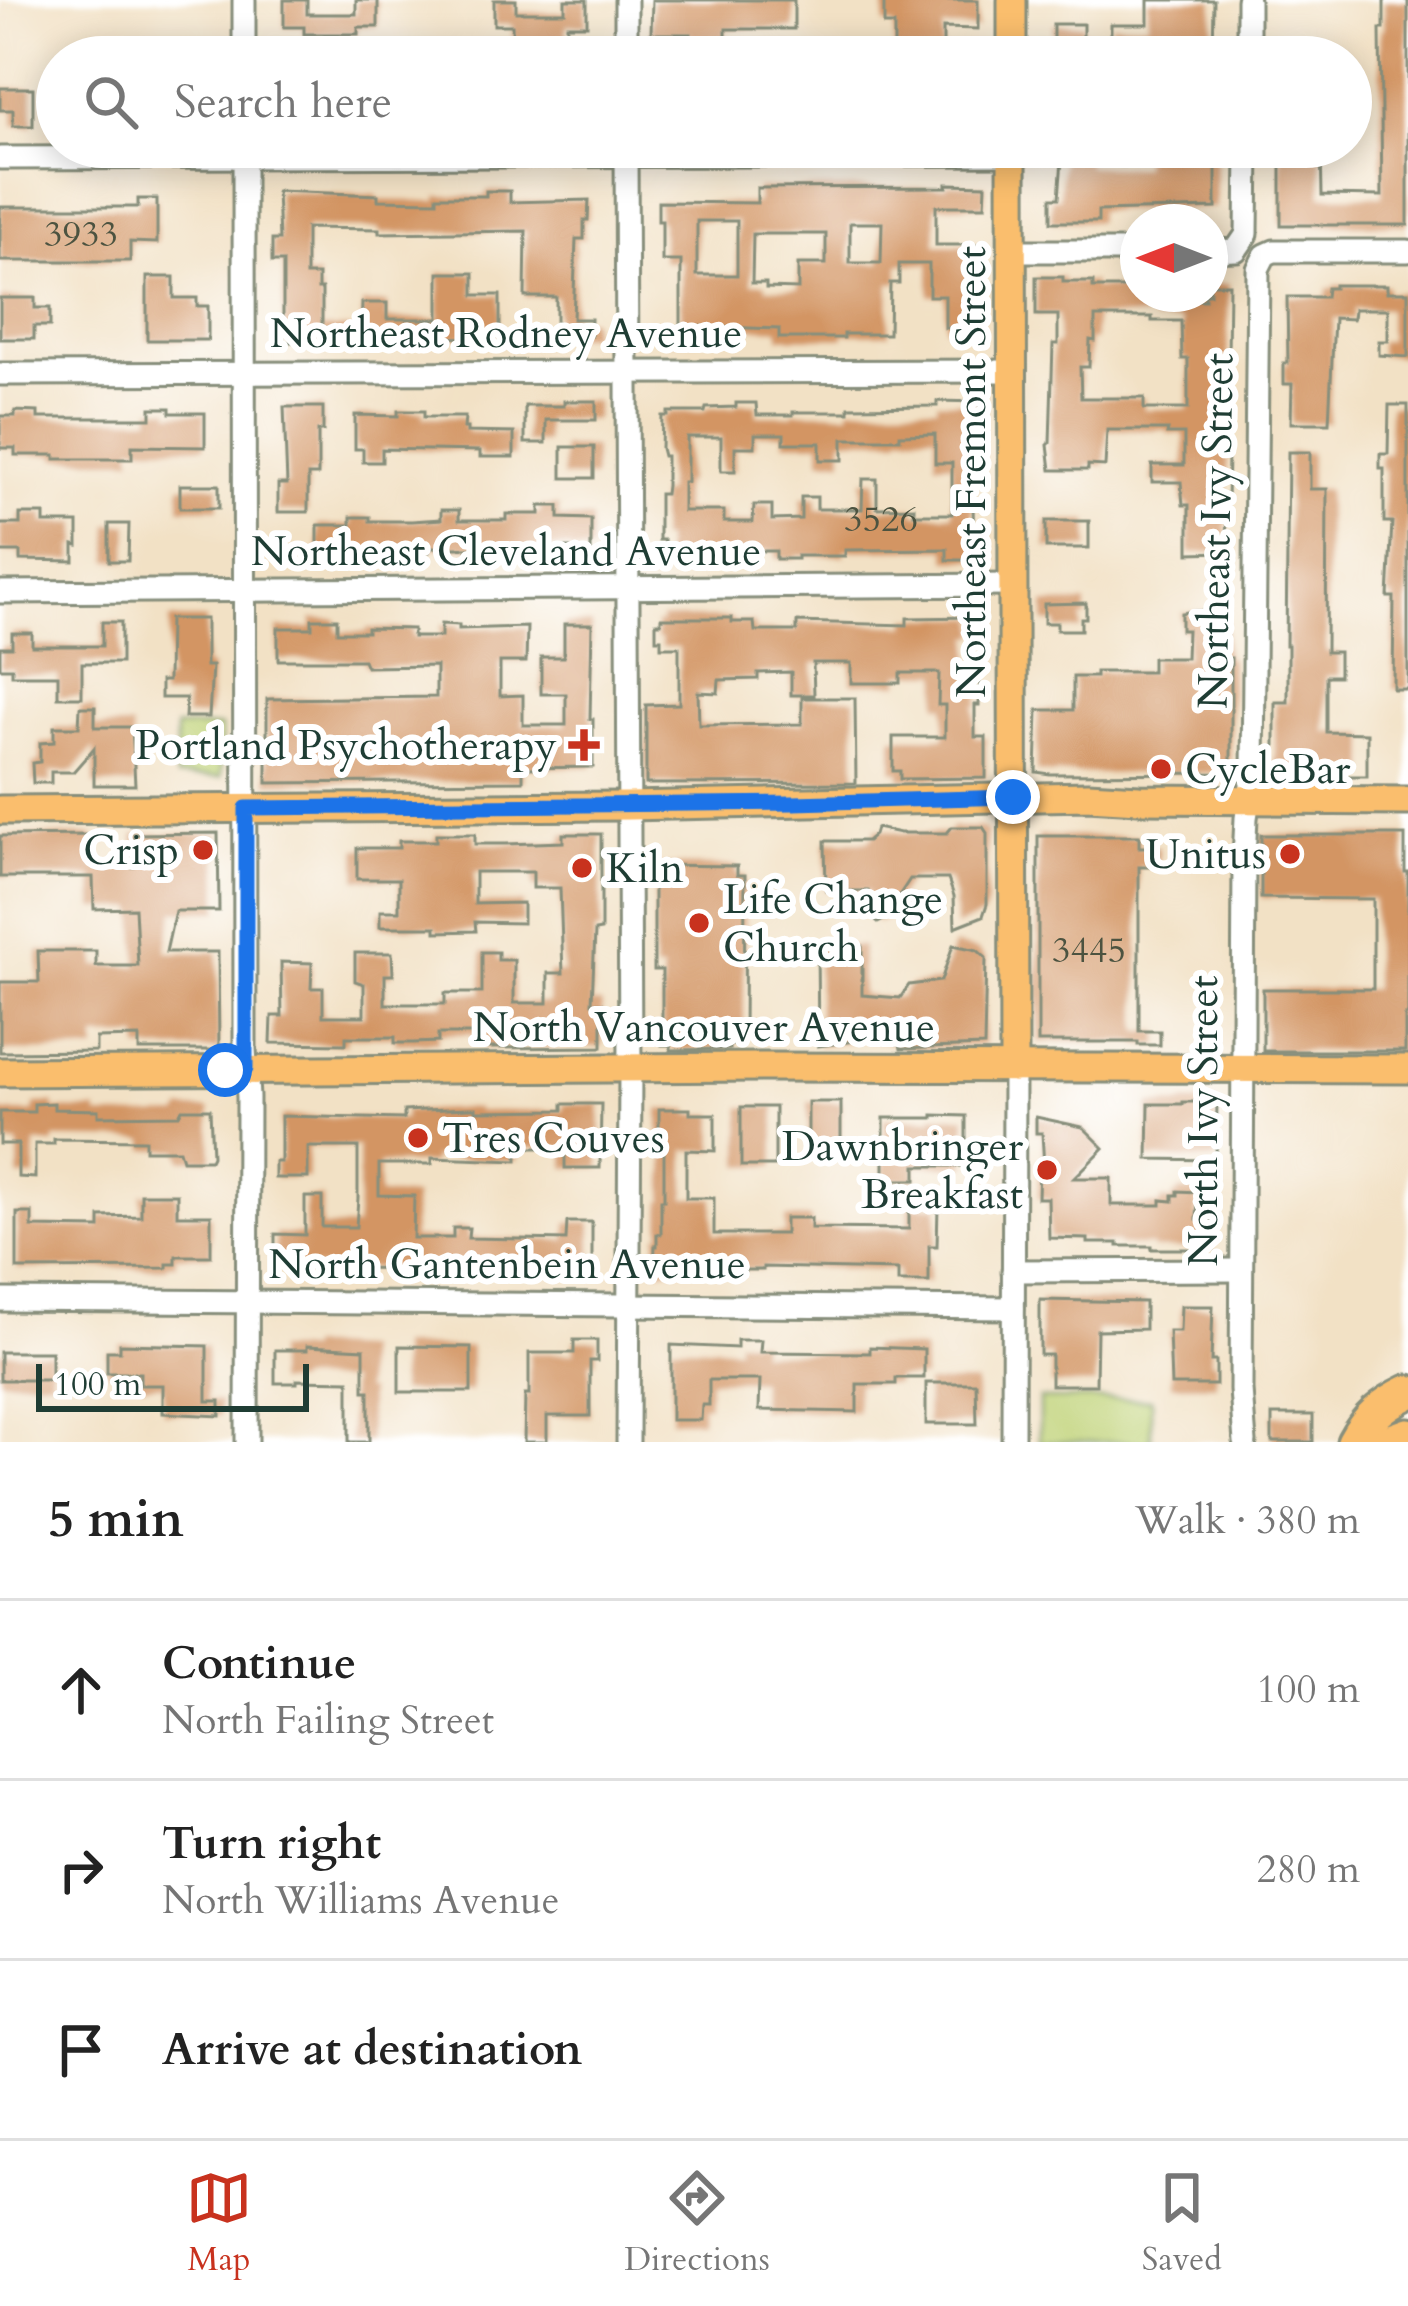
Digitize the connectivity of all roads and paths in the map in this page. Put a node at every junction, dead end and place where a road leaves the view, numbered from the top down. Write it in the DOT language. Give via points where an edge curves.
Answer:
graph roads {
  1 [pos="244,0"];
  2 [pos="626,0"];
  3 [pos="1012,0"];
  4 [pos="1248,0"];
  5 [pos="244,36"];
  6 [pos="626,36"];
  7 [pos="1012,36"];
  8 [pos="1248,36"];
  9 [pos="36,157"];
  10 [pos="0,158"];
  11 [pos="244,168"];
  12 [pos="626,168"];
  13 [pos="1012,168"];
  14 [pos="1248,168"];
  15 [pos="1012,250"];
  16 [pos="1120,250"];
  17 [pos="1228,250"];
  18 [pos="1408,251"];
  19 [pos="1012,371"];
  20 [pos="244,373"];
  21 [pos="627,373"];
  22 [pos="0,374"];
  23 [pos="1013,585"];
  24 [pos="627,589"];
  25 [pos="0,592"];
  26 [pos="245,592"];
  27 [pos="1013,797"];
  28 [pos="1248,800"];
  29 [pos="1408,801"];
  30 [pos="628,806"];
  31 [pos="246,808"];
  32 [pos="0,810"];
  33 [pos="1014,1068"];
  34 [pos="1243,1068"];
  35 [pos="246,1069"];
  36 [pos="630,1069"];
  37 [pos="1408,1069"];
  38 [pos="0,1072"];
  39 [pos="1241,1270"];
  40 [pos="1013,1271"];
  41 [pos="0,1300"];
  42 [pos="247,1302"];
  43 [pos="628,1304"];
  44 [pos="1013,1308"];
  45 [pos="1408,1392"];
  46 [pos="1408,1410"];
  47 [pos="1408,1436"];
  48 [pos="1245,1438"];
  49 [pos="247,1442"];
  50 [pos="628,1442"];
  51 [pos="1013,1442"];
  52 [pos="1354,1442"];
  53 [pos="1372,1442"];
  54 [pos="1389,1442"];
  1 -- 5 [label="street"];
  2 -- 6 [label="street"];
  3 -- 7 [label="main road"];
  4 -- 8 [label="street"];
  9 -- 10 [label="street"];
  11 -- 20 [label="street"];
  12 -- 21 [label="street"];
  13 -- 15 [label="main road, Northeast Fremont Street"];
  14 -- 17 [label="street" via="1246,238"];
  15 -- 16 [label="street"];
  15 -- 19 [label="main road, Northeast Fremont Street"];
  18 -- 28 [label="street, Northeast Ivy Street" via="1274,251 1260,263"];
  19 -- 21 [label="street, Northeast Rodney Avenue"];
  19 -- 23 [label="main road, Northeast Fremont Street"];
  20 -- 21 [label="street, Northeast Rodney Avenue"];
  20 -- 22 [label="street, Northeast Rodney Avenue"];
  20 -- 26 [label="street"];
  21 -- 24 [label="street"];
  23 -- 24 [label="street, Northeast Cleveland Avenue"];
  23 -- 27 [label="main road, Northeast Fremont Street"];
  24 -- 26 [label="street, Northeast Cleveland Avenue"];
  24 -- 30 [label="street"];
  25 -- 26 [label="street, Northeast Cleveland Avenue"];
  26 -- 31 [label="street"];
  27 -- 28 [label="main road"];
  27 -- 30 [label="main road"];
  27 -- 33 [label="main road, Northeast Fremont Street"];
  28 -- 29 [label="main road"];
  28 -- 34 [label="street, North Ivy Street"];
  30 -- 31 [label="main road"];
  30 -- 36 [label="street"];
  31 -- 32 [label="main road"];
  31 -- 35 [label="street"];
  33 -- 34 [label="main road, North Vancouver Avenue"];
  33 -- 36 [label="main road, North Vancouver Avenue"];
  33 -- 40 [label="street"];
  34 -- 37 [label="main road, North Vancouver Avenue"];
  34 -- 39 [label="street, North Ivy Street"];
  35 -- 36 [label="main road, North Vancouver Avenue"];
  35 -- 38 [label="main road, North Vancouver Avenue"];
  35 -- 42 [label="street"];
  36 -- 43 [label="street"];
  39 -- 40 [label="street"];
  39 -- 48 [label="street, North Ivy Street"];
  40 -- 44 [label="street"];
  41 -- 42 [label="street, North Gantenbein Avenue"];
  42 -- 43 [label="street, North Gantenbein Avenue"];
  42 -- 49 [label="street"];
  43 -- 44 [label="street, North Gantenbein Avenue"];
  43 -- 50 [label="street"];
  44 -- 51 [label="street"];
  45 -- 52 [label="highway" via="1370,1418"];
  46 -- 53 [label="highway"];
  47 -- 54 [label="highway"];
}
